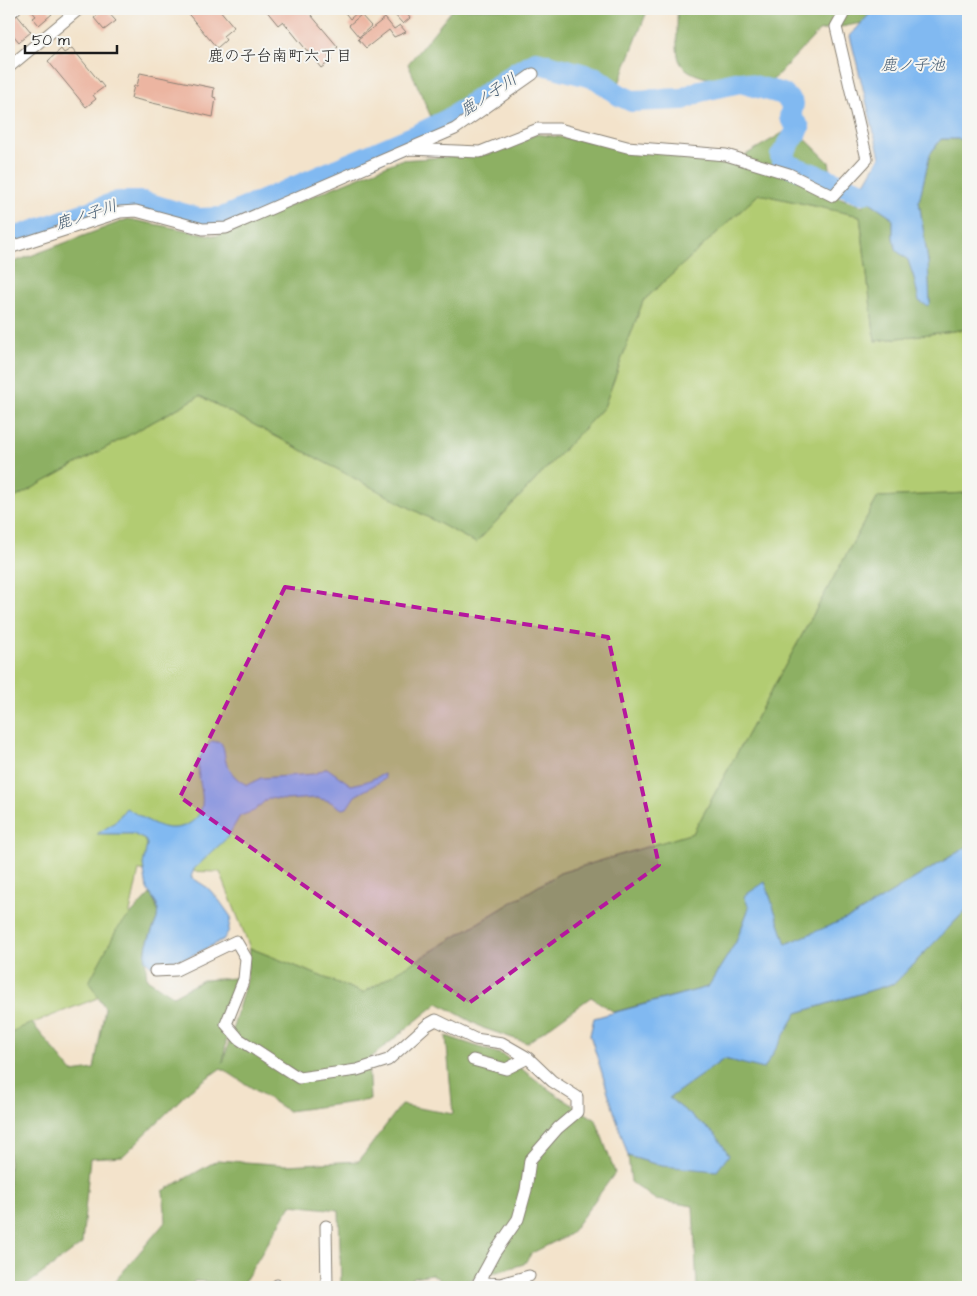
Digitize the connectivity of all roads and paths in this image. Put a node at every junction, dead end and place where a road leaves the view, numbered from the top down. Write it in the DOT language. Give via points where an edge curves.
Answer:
graph roads {
  1 [pos="15,9"];
  2 [pos="79,9"];
  3 [pos="846,9"];
  4 [pos="9,14"];
  5 [pos="9,67"];
  6 [pos="533,74"];
  7 [pos="408,149"];
  8 [pos="9,248"];
  9 [pos="155,971"];
  10 [pos="528,1058"];
  11 [pos="473,1060"];
  12 [pos="326,1226"];
  13 [pos="528,1276"];
  14 [pos="478,1284"];
  15 [pos="327,1287"];
  1 -- 4 [label="street"];
  2 -- 5 [label="street"];
  3 -- 7 [label="street" via="836,27 867,159 833,196 788,174 726,155 627,147 559,129 538,129 480,152"];
  6 -- 7 [label="street" via="455,129"];
  7 -- 8 [label="street" via="226,228 203,229 136,211 120,212"];
  9 -- 10 [label="street" via="176,970 236,941 246,958 244,979 226,1024 239,1039 299,1078 357,1070 388,1060 436,1020 475,1039 502,1043"];
  10 -- 11 [label="street" via="506,1069"];
  10 -- 14 [label="street" via="552,1081 577,1097 576,1112 530,1160 518,1219 494,1252"];
  12 -- 15 [label="street"];
  13 -- 14 [label="street" via="500,1284"];
}
